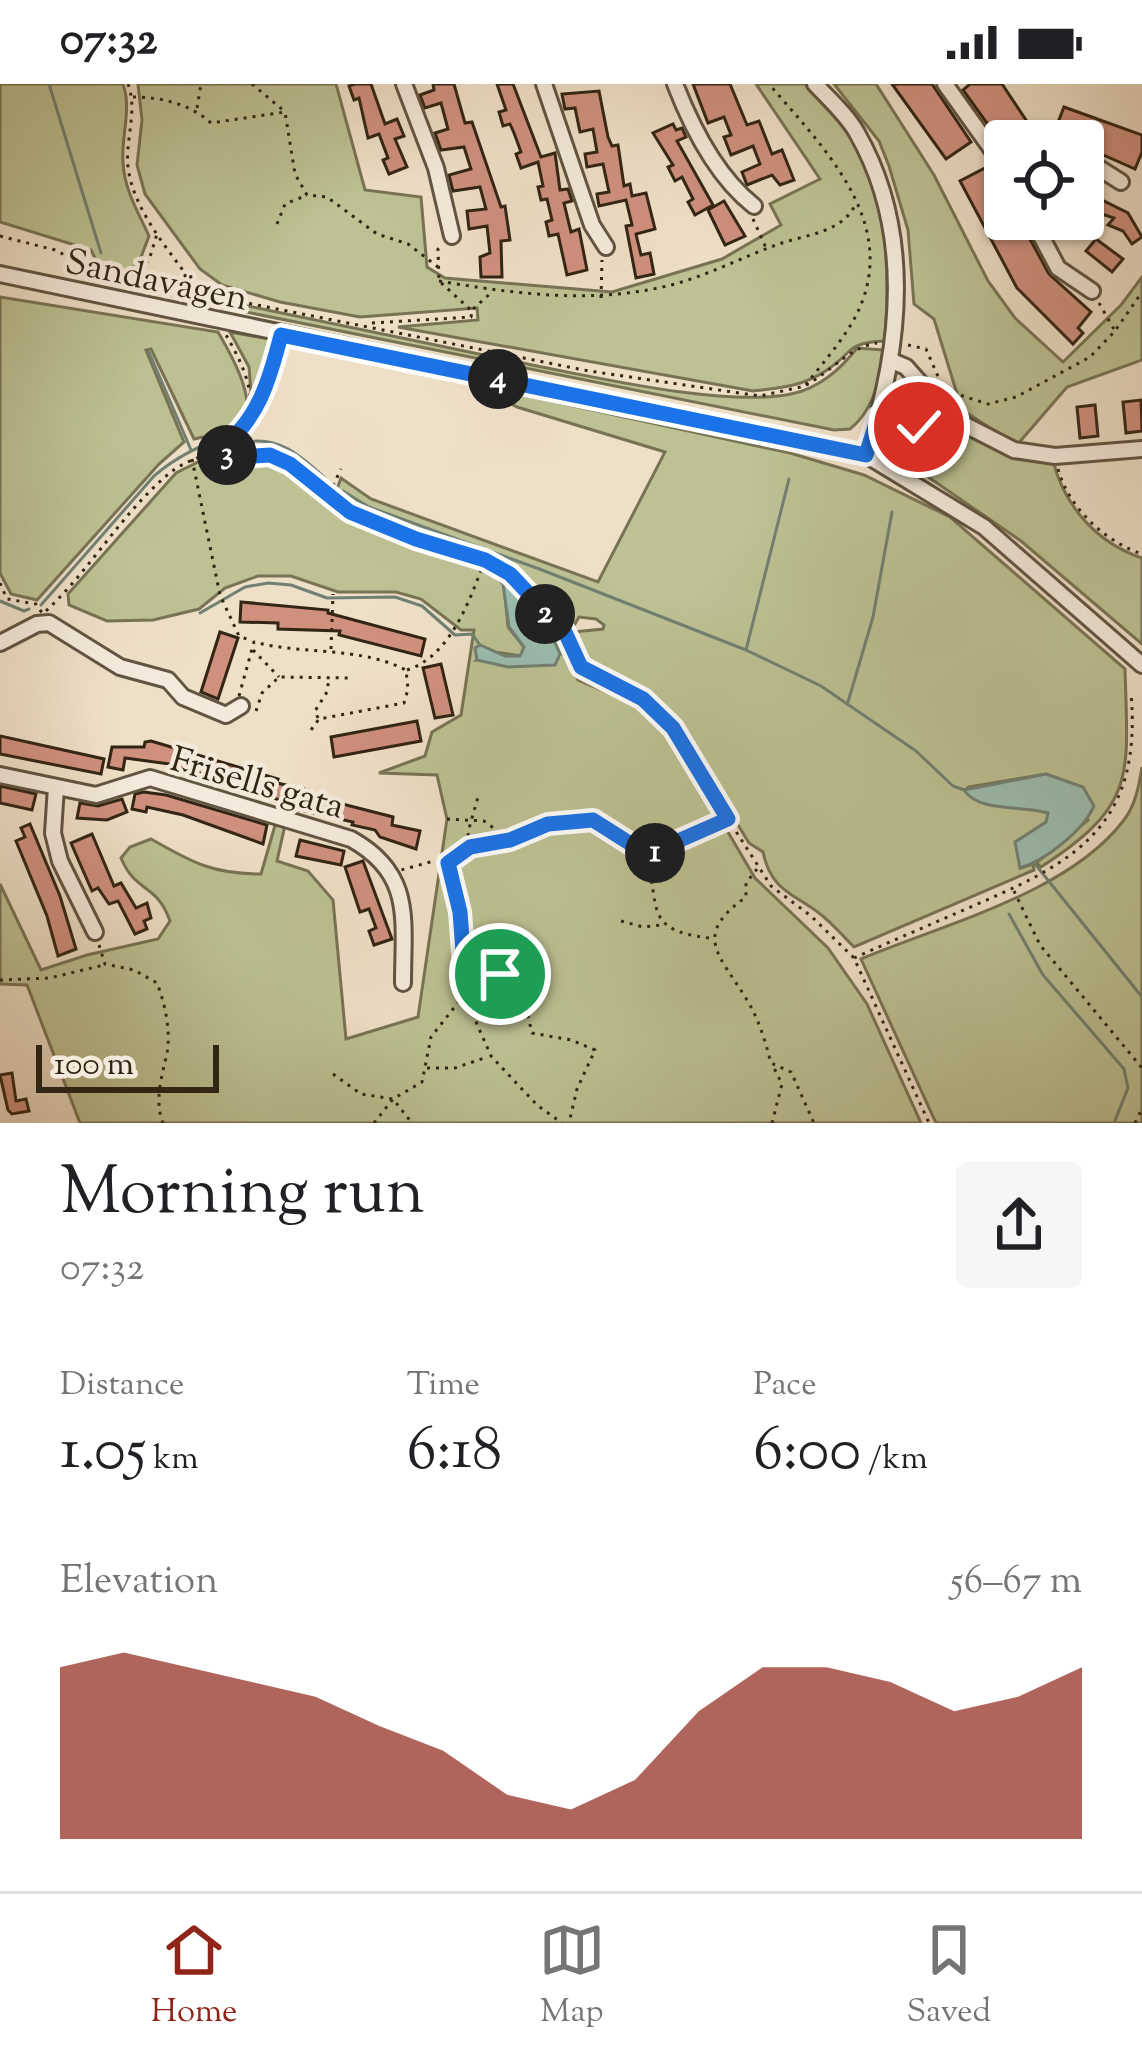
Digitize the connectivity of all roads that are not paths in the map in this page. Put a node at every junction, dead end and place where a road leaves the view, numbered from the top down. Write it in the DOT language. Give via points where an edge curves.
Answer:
graph roads {
  1 [pos="404,84"];
  2 [pos="544,84"];
  3 [pos="676,84"];
  4 [pos="815,84"];
  5 [pos="945,84"];
  6 [pos="984,139"];
  7 [pos="1104,171"];
  8 [pos="1121,182"];
  9 [pos="754,206"];
  10 [pos="452,236"];
  11 [pos="1043,240"];
  12 [pos="607,248"];
  13 [pos="0,274"];
  14 [pos="1092,291"];
  15 [pos="892,362"];
  16 [pos="938,411"];
  17 [pos="878,417"];
  18 [pos="1142,449"];
  19 [pos="866,455"];
  20 [pos="0,644"];
  21 [pos="1142,665"];
  22 [pos="249,708"];
  23 [pos="0,775"];
  24 [pos="56,787"];
  25 [pos="95,932"];
  26 [pos="404,983"];
  1 -- 10 [label="street"];
  2 -- 12 [label="street"];
  3 -- 9 [label="street" via="732,188"];
  4 -- 15 [label="street" via="855,128 884,187 895,236"];
  5 -- 6 [label="street"];
  7 -- 8 [label="street"];
  11 -- 14 [label="street" via="1058,268"];
  13 -- 19 [label="street, Sandavägen"];
  15 -- 16 [label="street" via="906,368"];
  15 -- 17 [label="street"];
  16 -- 17 [label="street" via="919,427"];
  16 -- 18 [label="street" via="1015,450"];
  17 -- 19 [label="street"];
  19 -- 21 [label="street, Sandavägen" via="984,527"];
  20 -- 22 [label="street, Frisells gata" via="49,623 120,667 168,680 183,697 226,715"];
  23 -- 24 [label="street, Frisells gata"];
  24 -- 25 [label="street" via="59,861"];
  24 -- 26 [label="street, Frisells gata" via="96,795 150,778 351,839 375,853 402,895"];
}
